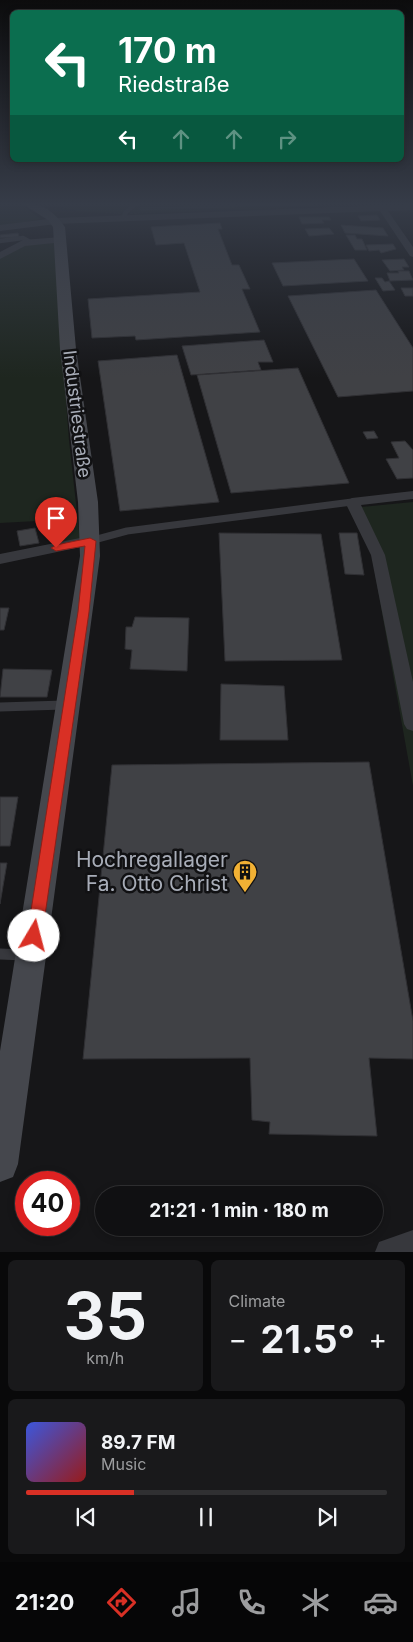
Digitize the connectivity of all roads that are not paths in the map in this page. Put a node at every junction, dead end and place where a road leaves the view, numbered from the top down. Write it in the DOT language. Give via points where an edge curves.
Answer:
graph roads {
  1 [pos="61,261"];
  2 [pos="413,495"];
  3 [pos="352,502"];
  4 [pos="90,541"];
  5 [pos="0,559"];
  6 [pos="69,705"];
  7 [pos="0,706"];
  8 [pos="413,724"];
  9 [pos="0,954"];
  10 [pos="32,955"];
  11 [pos="0,1164"];
  12 [pos="413,1244"];
  13 [pos="389,1252"];
  1 -- 4 [label="street, Industriestraße"];
  2 -- 3 [label="street"];
  3 -- 4 [label="lane" via="176,524"];
  3 -- 8 [label="street" via="378,555"];
  4 -- 5 [label="street"];
  4 -- 6 [label="street, Industriestraße" via="89,572"];
  6 -- 7 [label="lane"];
  6 -- 10 [label="street, Industriestraße"];
  9 -- 10 [label="lane"];
  10 -- 11 [label="street, Industriestraße"];
  12 -- 13 [label="street"];
}
